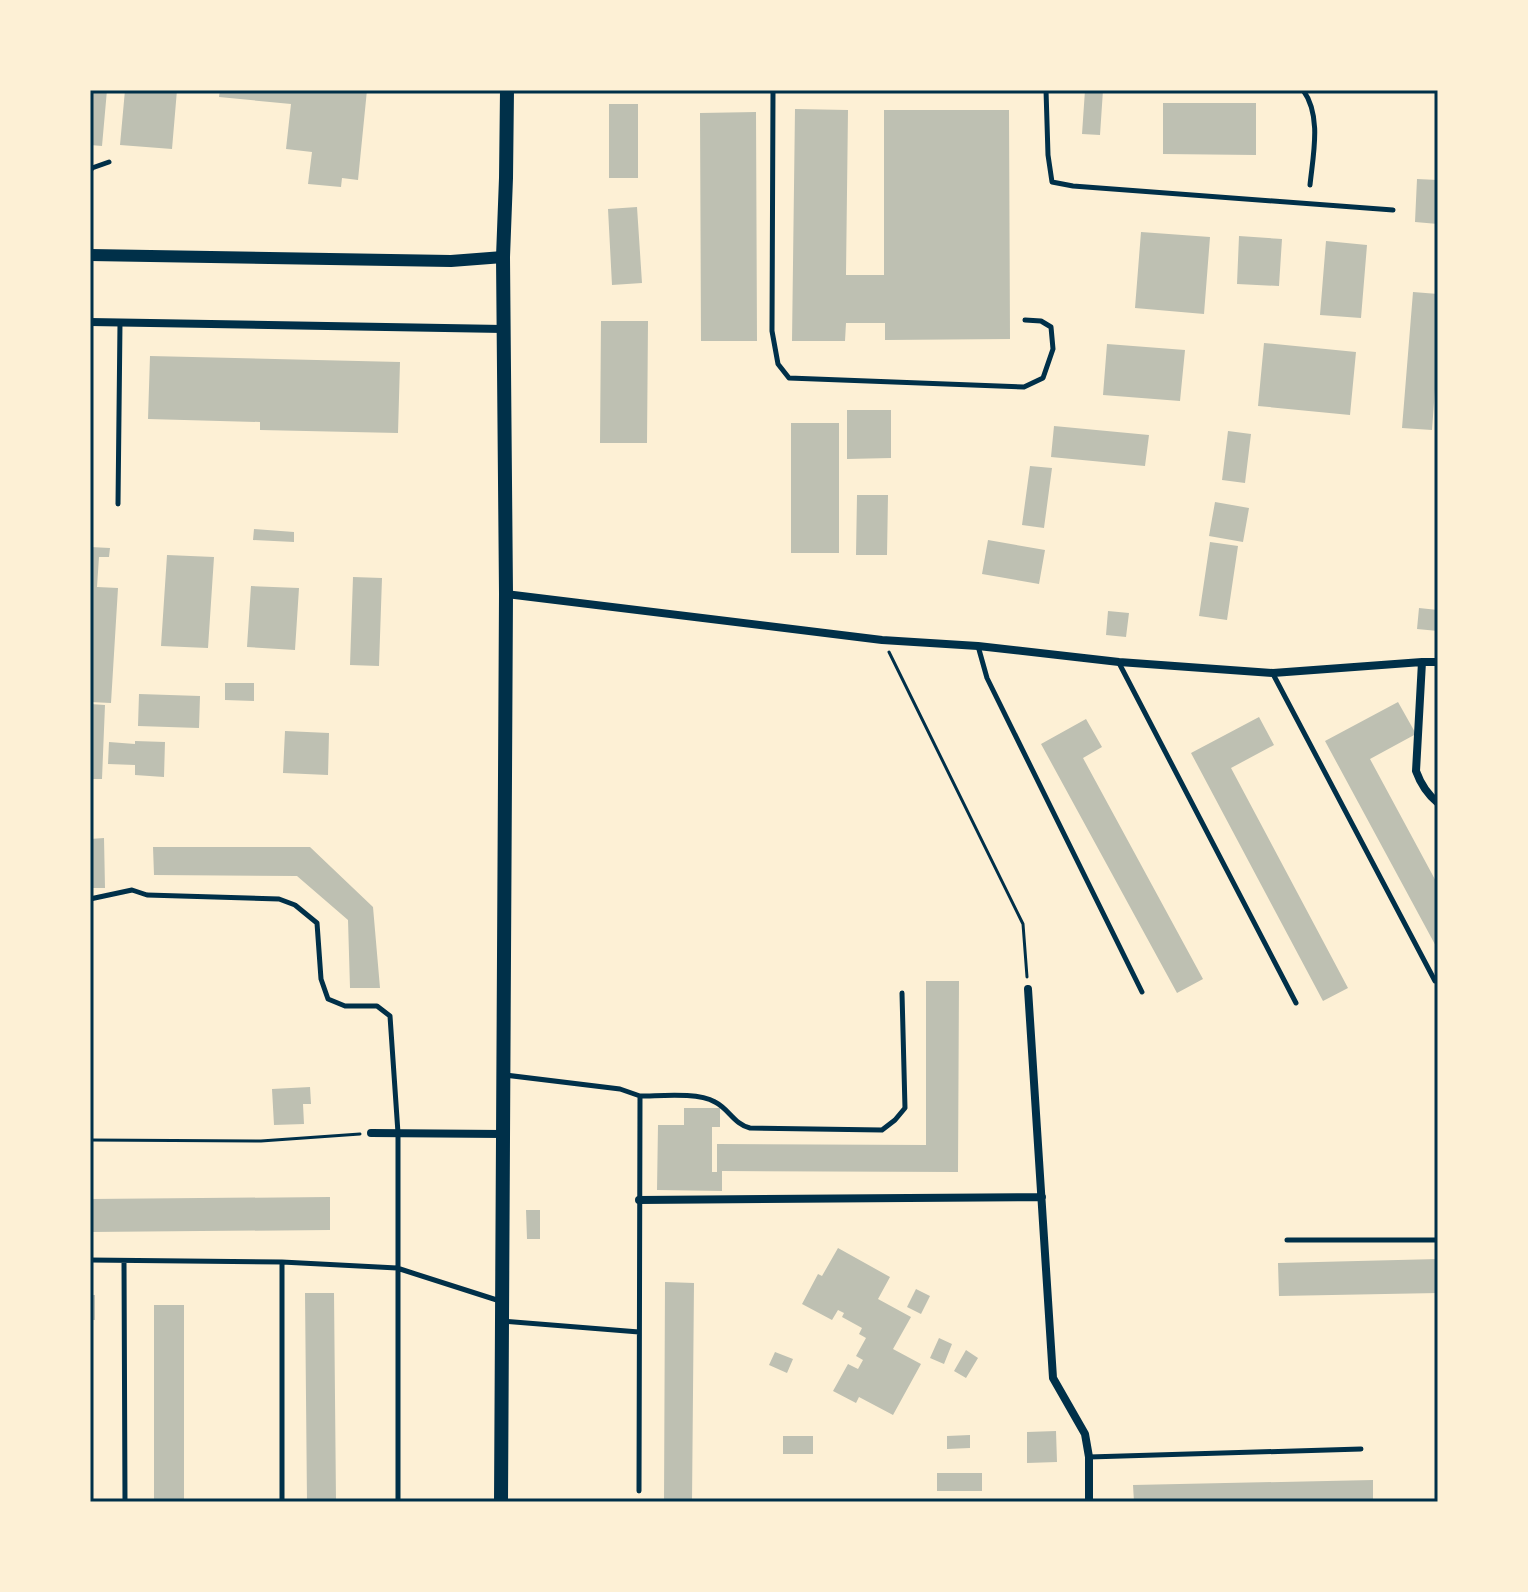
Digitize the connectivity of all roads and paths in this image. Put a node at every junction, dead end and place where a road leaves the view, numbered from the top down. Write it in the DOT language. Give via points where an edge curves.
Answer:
graph roads {
  1 [pos="507,90"];
  2 [pos="773,90"];
  3 [pos="1046,90"];
  4 [pos="1303,90"];
  5 [pos="109,162"];
  6 [pos="90,171"];
  7 [pos="1310,185"];
  8 [pos="1393,210"];
  9 [pos="90,255"];
  10 [pos="503,257"];
  11 [pos="1025,320"];
  12 [pos="90,322"];
  13 [pos="120,323"];
  14 [pos="503,329"];
  15 [pos="118,504"];
  16 [pos="506,594"];
  17 [pos="882,640"];
  18 [pos="978,646"];
  19 [pos="1119,662"];
  20 [pos="1422,662"];
  21 [pos="1438,662"];
  22 [pos="1273,673"];
  23 [pos="1438,803"];
  24 [pos="90,899"];
  25 [pos="1435,981"];
  26 [pos="1028,989"];
  27 [pos="1142,992"];
  28 [pos="902,993"];
  29 [pos="1296,1003"];
  30 [pos="504,1075"];
  31 [pos="640,1096"];
  32 [pos="371,1133"];
  33 [pos="398,1133"];
  34 [pos="503,1134"];
  35 [pos="90,1140"];
  36 [pos="1042,1197"];
  37 [pos="639,1200"];
  38 [pos="1287,1240"];
  39 [pos="1438,1240"];
  40 [pos="90,1260"];
  41 [pos="124,1261"];
  42 [pos="282,1262"];
  43 [pos="397,1268"];
  44 [pos="502,1301"];
  45 [pos="502,1321"];
  46 [pos="639,1332"];
  47 [pos="1361,1449"];
  48 [pos="1089,1457"];
  49 [pos="639,1491"];
  50 [pos="125,1500"];
  51 [pos="282,1502"];
  52 [pos="398,1502"];
  53 [pos="501,1502"];
  54 [pos="1089,1502"];
  1 -- 10 [label="main road"];
  2 -- 11 [label="lane" via="772,331 778,364 789,378 1024,387 1043,378 1053,349 1051,327"];
  3 -- 8 [label="lane" via="1052,182"];
  4 -- 7 [label="lane" via="1315,125"];
  5 -- 6 [label="lane"];
  9 -- 10 [label="street" via="451,261"];
  10 -- 14 [label="main road"];
  12 -- 13 [label="street"];
  13 -- 14 [label="street"];
  13 -- 15 [label="lane"];
  14 -- 16 [label="main road"];
  16 -- 17 [label="street"];
  16 -- 30 [label="main road"];
  17 -- 18 [label="street"];
  17 -- 26 [label="path" via="1023,924"];
  18 -- 19 [label="street"];
  18 -- 27 [label="lane" via="987,678"];
  19 -- 22 [label="street"];
  19 -- 29 [label="lane"];
  20 -- 21 [label="street"];
  20 -- 22 [label="street"];
  20 -- 23 [label="street" via="1416,771"];
  22 -- 25 [label="lane"];
  24 -- 33 [label="lane" via="132,890 147,895 279,899 295,905 317,923 321,979 328,999 345,1006 377,1006 390,1016"];
  26 -- 36 [label="street"];
  28 -- 31 [label="lane" via="905,1108 882,1130 750,1128 706,1097"];
  30 -- 31 [label="lane"];
  30 -- 34 [label="main road"];
  31 -- 37 [label="lane"];
  32 -- 33 [label="street"];
  32 -- 35 [label="path" via="261,1141"];
  33 -- 34 [label="street"];
  33 -- 43 [label="lane"];
  34 -- 44 [label="main road"];
  36 -- 37 [label="street"];
  36 -- 48 [label="street" via="1053,1378 1085,1434"];
  37 -- 46 [label="lane"];
  38 -- 39 [label="lane"];
  40 -- 41 [label="lane"];
  41 -- 42 [label="lane"];
  41 -- 50 [label="lane"];
  42 -- 43 [label="lane"];
  42 -- 51 [label="lane"];
  43 -- 44 [label="lane"];
  43 -- 52 [label="lane"];
  44 -- 45 [label="main road"];
  45 -- 46 [label="lane"];
  45 -- 53 [label="main road"];
  46 -- 49 [label="lane"];
  47 -- 48 [label="lane"];
  48 -- 54 [label="street"];
}
